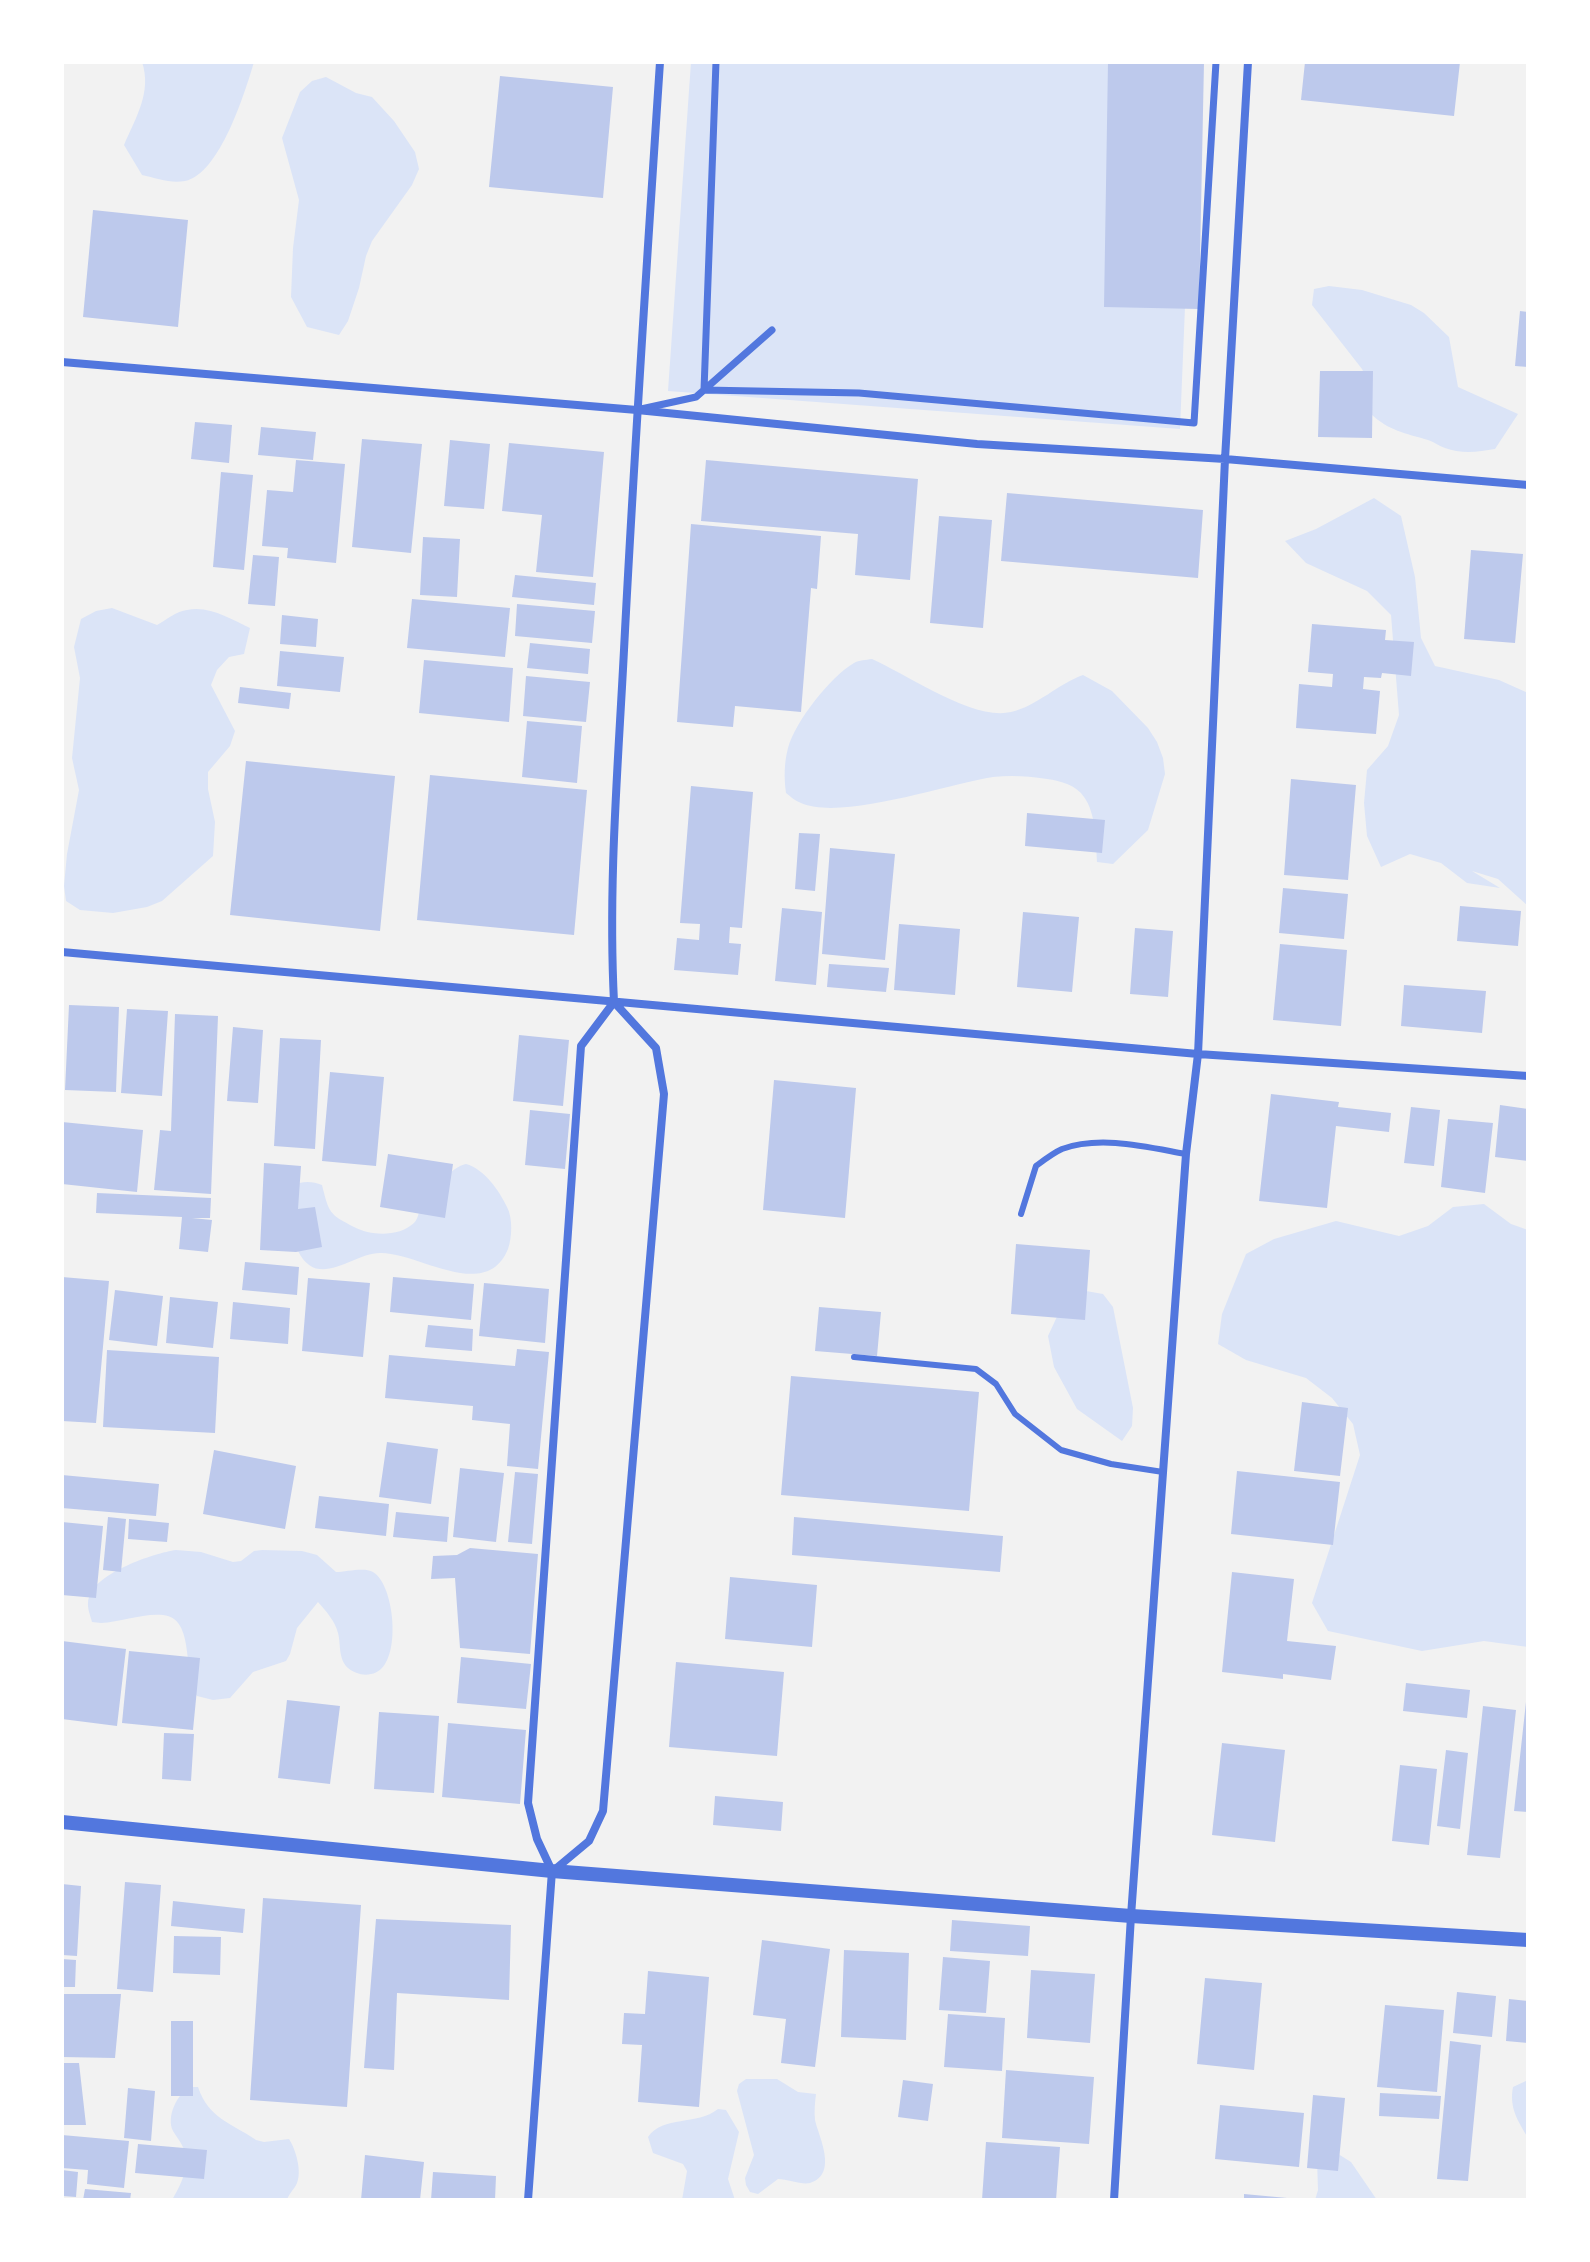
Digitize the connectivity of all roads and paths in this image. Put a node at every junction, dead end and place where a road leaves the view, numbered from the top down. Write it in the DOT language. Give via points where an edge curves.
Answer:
graph roads {
  1 [pos="660,62"];
  2 [pos="716,62"];
  3 [pos="1216,62"];
  4 [pos="1248,62"];
  5 [pos="772,330"];
  6 [pos="62,362"];
  7 [pos="704,390"];
  8 [pos="637,410"];
  9 [pos="1225,459"];
  10 [pos="1528,485"];
  11 [pos="62,952"];
  12 [pos="614,1002"];
  13 [pos="1198,1054"];
  14 [pos="1528,1076"];
  15 [pos="1186,1154"];
  16 [pos="1021,1214"];
  17 [pos="854,1357"];
  18 [pos="1163,1472"];
  19 [pos="62,1822"];
  20 [pos="552,1871"];
  21 [pos="1131,1916"];
  22 [pos="1528,1940"];
  23 [pos="528,2200"];
  24 [pos="1114,2200"];
  1 -- 8 [label="street"];
  2 -- 7 [label="street"];
  3 -- 7 [label="street" via="1194,423 859,393"];
  4 -- 9 [label="street"];
  5 -- 7 [label="street"];
  6 -- 8 [label="street"];
  7 -- 8 [label="street" via="696,397"];
  8 -- 9 [label="street" via="977,444"];
  8 -- 12 [label="street" via="611,928"];
  9 -- 10 [label="street"];
  9 -- 13 [label="street"];
  11 -- 12 [label="street"];
  12 -- 13 [label="street"];
  12 -- 20 [label="street" via="581,1046 528,1803"];
  12 -- 20 [label="street" via="656,1048 664,1094 603,1811 589,1841"];
  13 -- 14 [label="street"];
  13 -- 15 [label="street"];
  15 -- 16 [label="lane" via="1130,1145 1083,1144 1060,1150 1036,1166"];
  15 -- 18 [label="street"];
  17 -- 18 [label="lane" via="976,1369 996,1384 1015,1414 1061,1450"];
  18 -- 21 [label="street"];
  19 -- 20 [label="street"];
  20 -- 21 [label="street"];
  20 -- 23 [label="street"];
  21 -- 22 [label="street"];
  21 -- 24 [label="street"];
}
